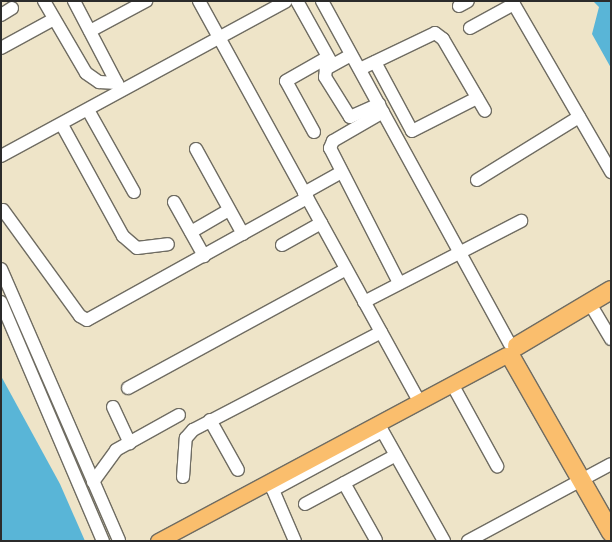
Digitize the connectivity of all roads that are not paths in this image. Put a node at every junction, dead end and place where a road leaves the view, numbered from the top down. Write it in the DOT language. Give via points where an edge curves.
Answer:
graph roads {
  1 [pos="44,1"];
  2 [pos="74,1"];
  3 [pos="146,1"];
  4 [pos="199,1"];
  5 [pos="286,1"];
  6 [pos="296,1"];
  7 [pos="322,1"];
  8 [pos="513,2"];
  9 [pos="12,8"];
  10 [pos="1,15"];
  11 [pos="54,19"];
  12 [pos="470,28"];
  13 [pos="90,31"];
  14 [pos="219,38"];
  15 [pos="1,48"];
  16 [pos="352,55"];
  17 [pos="330,61"];
  18 [pos="374,62"];
  19 [pos="360,69"];
  20 [pos="119,87"];
  21 [pos="477,98"];
  22 [pos="381,108"];
  23 [pos="88,110"];
  24 [pos="485,111"];
  25 [pos="579,117"];
  26 [pos="62,125"];
  27 [pos="314,132"];
  28 [pos="196,149"];
  29 [pos="1,156"];
  30 [pos="610,170"];
  31 [pos="340,172"];
  32 [pos="477,180"];
  33 [pos="134,192"];
  34 [pos="306,195"];
  35 [pos="174,202"];
  36 [pos="3,210"];
  37 [pos="229,210"];
  38 [pos="521,221"];
  39 [pos="321,223"];
  40 [pos="191,232"];
  41 [pos="243,234"];
  42 [pos="168,244"];
  43 [pos="282,245"];
  44 [pos="459,250"];
  45 [pos="204,256"];
  46 [pos="1,269"];
  47 [pos="346,269"];
  48 [pos="399,283"];
  49 [pos="611,290"];
  50 [pos="611,301"];
  51 [pos="1,302"];
  52 [pos="364,302"];
  53 [pos="592,306"];
  54 [pos="381,332"];
  55 [pos="611,340"];
  56 [pos="514,351"];
  57 [pos="452,384"];
  58 [pos="128,388"];
  59 [pos="419,401"];
  60 [pos="113,407"];
  61 [pos="179,415"];
  62 [pos="210,420"];
  63 [pos="380,427"];
  64 [pos="130,443"];
  65 [pos="396,455"];
  66 [pos="611,464"];
  67 [pos="497,466"];
  68 [pos="238,470"];
  69 [pos="183,477"];
  70 [pos="586,478"];
  71 [pos="93,482"];
  72 [pos="344,483"];
  73 [pos="305,504"];
  74 [pos="611,512"];
  75 [pos="611,532"];
  76 [pos="376,540"];
  77 [pos="103,541"];
  78 [pos="119,541"];
  79 [pos="158,541"];
  80 [pos="295,541"];
  81 [pos="444,541"];
  82 [pos="468,541"];
  1 -- 11 [label="street"];
  2 -- 13 [label="street"];
  3 -- 13 [label="street"];
  4 -- 14 [label="street"];
  5 -- 14 [label="street"];
  6 -- 17 [label="street"];
  7 -- 16 [label="street"];
  8 -- 12 [label="street"];
  8 -- 25 [label="street"];
  9 -- 10 [label="street"];
  11 -- 15 [label="street"];
  11 -- 20 [label="street" via="86,73 99,82"];
  13 -- 20 [label="street"];
  14 -- 20 [label="street"];
  14 -- 34 [label="street"];
  16 -- 17 [label="street"];
  16 -- 19 [label="street"];
  17 -- 22 [label="street" via="324,73 346,115 354,116"];
  17 -- 27 [label="street" via="286,81"];
  18 -- 19 [label="street"];
  18 -- 21 [label="street" via="430,34 439,35"];
  18 -- 21 [label="street" via="412,131"];
  19 -- 22 [label="street"];
  20 -- 23 [label="street"];
  21 -- 24 [label="street"];
  22 -- 31 [label="street" via="331,144"];
  22 -- 44 [label="street"];
  23 -- 26 [label="street"];
  23 -- 33 [label="street"];
  25 -- 30 [label="street"];
  25 -- 32 [label="street"];
  26 -- 29 [label="street"];
  26 -- 42 [label="street" via="123,236 137,248"];
  28 -- 37 [label="street"];
  31 -- 34 [label="street"];
  31 -- 48 [label="street"];
  34 -- 39 [label="street"];
  34 -- 41 [label="street"];
  35 -- 40 [label="street"];
  36 -- 45 [label="street" via="83,320 92,318"];
  37 -- 40 [label="street"];
  37 -- 41 [label="street"];
  38 -- 44 [label="street"];
  39 -- 43 [label="street"];
  39 -- 47 [label="street"];
  40 -- 45 [label="street"];
  41 -- 45 [label="street"];
  44 -- 48 [label="street"];
  44 -- 56 [label="street"];
  46 -- 71 [label="street"];
  47 -- 52 [label="street"];
  47 -- 58 [label="street"];
  48 -- 52 [label="street"];
  49 -- 53 [label="highway"];
  50 -- 53 [label="highway"];
  51 -- 77 [label="street"];
  52 -- 54 [label="street"];
  53 -- 55 [label="street"];
  53 -- 56 [label="highway"];
  54 -- 59 [label="street"];
  54 -- 62 [label="street"];
  56 -- 57 [label="main road"];
  56 -- 70 [label="highway"];
  57 -- 59 [label="main road"];
  57 -- 67 [label="street"];
  59 -- 63 [label="main road"];
  60 -- 64 [label="street"];
  61 -- 64 [label="street"];
  62 -- 68 [label="street"];
  62 -- 69 [label="street" via="186,438"];
  63 -- 65 [label="street"];
  63 -- 79 [label="main road" via="231,501"];
  63 -- 80 [label="street" via="273,490"];
  64 -- 71 [label="street" via="116,450"];
  65 -- 72 [label="street"];
  65 -- 81 [label="street"];
  66 -- 70 [label="street"];
  70 -- 74 [label="highway"];
  70 -- 75 [label="highway"];
  70 -- 82 [label="street"];
  71 -- 78 [label="street"];
  72 -- 73 [label="street"];
  72 -- 76 [label="street"];
}
